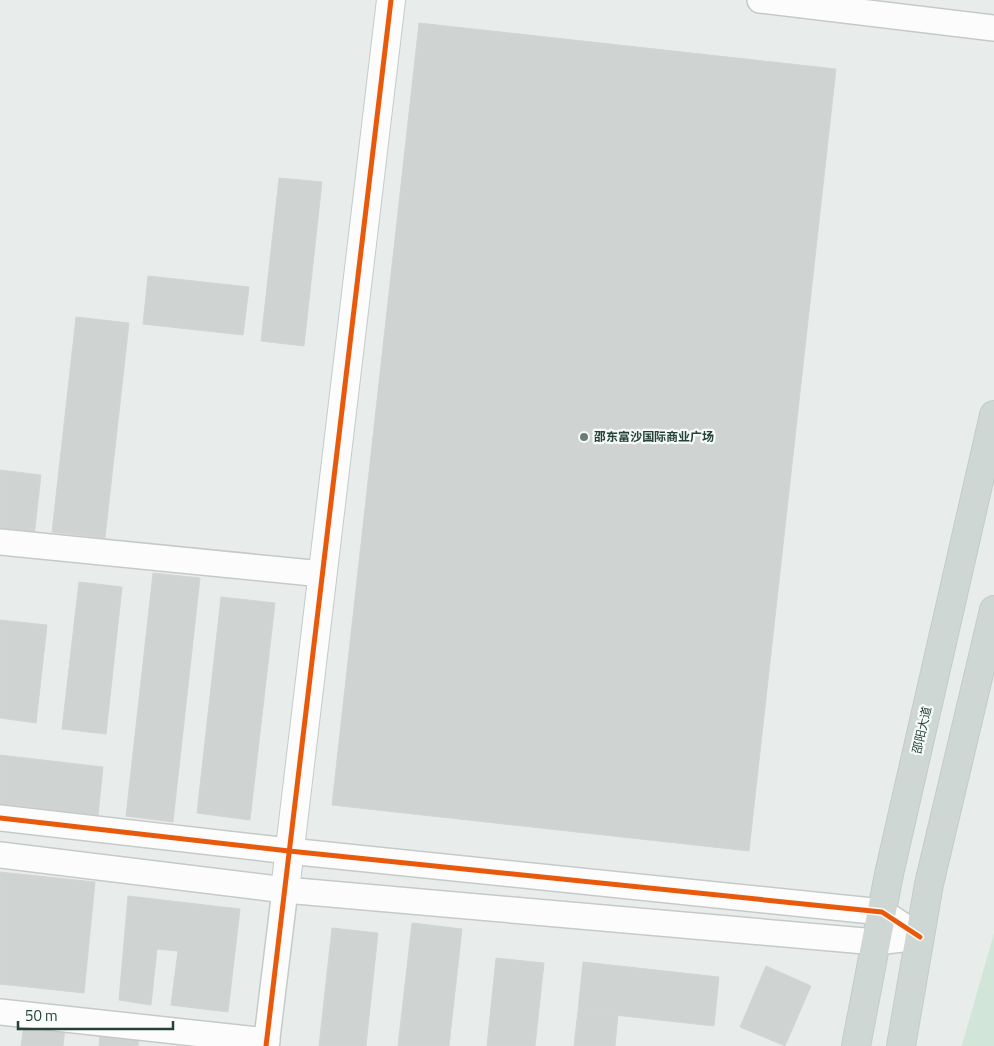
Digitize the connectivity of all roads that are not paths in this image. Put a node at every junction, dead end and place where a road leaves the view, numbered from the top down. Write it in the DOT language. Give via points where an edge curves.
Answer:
graph roads {
  1 [pos="391,0"];
  2 [pos="760,0"];
  3 [pos="994,28"];
  4 [pos="994,415"];
  5 [pos="0,542"];
  6 [pos="322,574"];
  7 [pos="994,610"];
  8 [pos="0,818"];
  9 [pos="289,851"];
  10 [pos="0,855"];
  11 [pos="284,890"];
  12 [pos="882,912"];
  13 [pos="920,937"];
  14 [pos="876,942"];
  15 [pos="0,1012"];
  16 [pos="266,1044"];
  17 [pos="856,1046"];
  18 [pos="900,1046"];
  1 -- 6 [label="street"];
  2 -- 3 [label="street"];
  4 -- 12 [label="main road, 邵阳大道"];
  5 -- 6 [label="street"];
  6 -- 9 [label="street"];
  7 -- 13 [label="main road" via="929,884"];
  8 -- 9 [label="street"];
  9 -- 11 [label="street"];
  9 -- 12 [label="street"];
  10 -- 11 [label="street"];
  11 -- 14 [label="street"];
  11 -- 16 [label="street"];
  12 -- 13 [label="street"];
  12 -- 14 [label="main road, 邵阳大道"];
  13 -- 14 [label="street"];
  13 -- 18 [label="main road"];
  14 -- 17 [label="main road, 邵阳大道"];
  15 -- 16 [label="street"];
}
